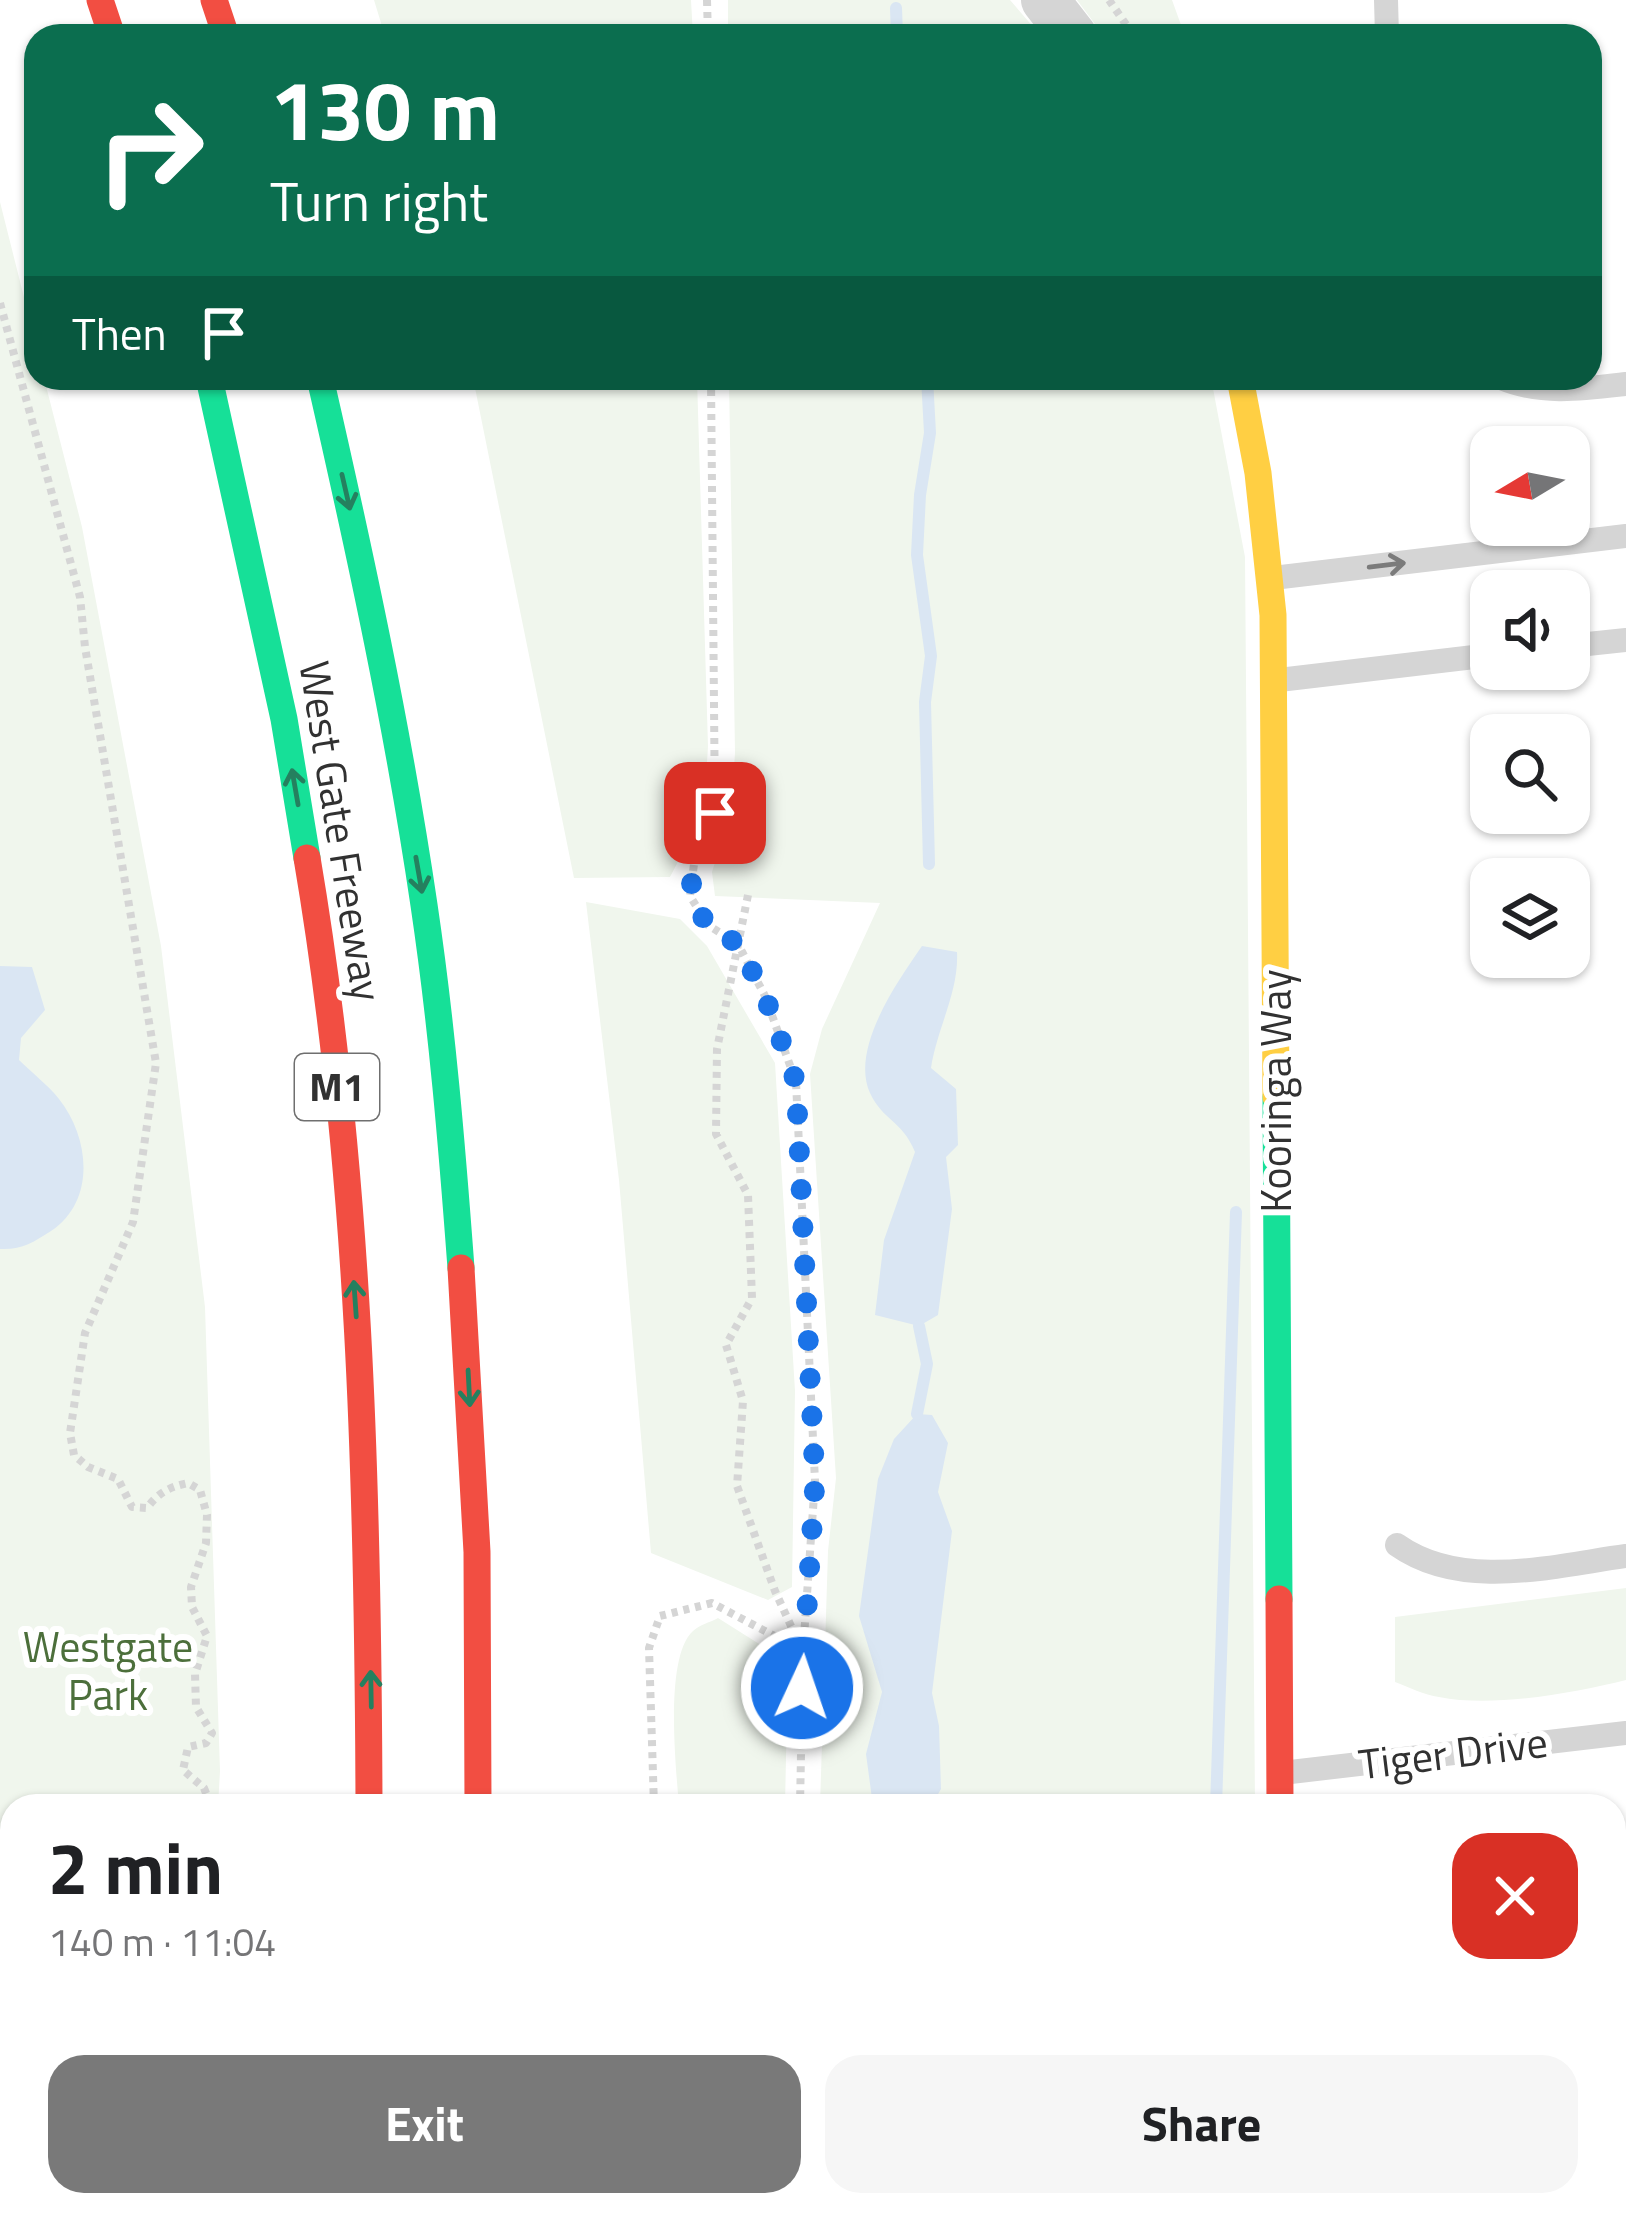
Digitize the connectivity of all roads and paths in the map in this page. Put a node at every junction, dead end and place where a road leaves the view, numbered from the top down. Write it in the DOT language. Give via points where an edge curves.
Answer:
graph roads {
  1 [pos="1045,0"];
  2 [pos="1064,24"];
  3 [pos="0,303"];
  4 [pos="212,390"];
  5 [pos="323,390"];
  6 [pos="711,390"];
  7 [pos="1242,390"];
  8 [pos="1626,536"];
  9 [pos="1270,579"];
  10 [pos="1626,640"];
  11 [pos="1590,644"];
  12 [pos="1470,657"];
  13 [pos="1274,680"];
  14 [pos="748,895"];
  15 [pos="738,944"];
  16 [pos="1397,1545"];
  17 [pos="1626,1556"];
  18 [pos="803,1651"];
  19 [pos="1626,1733"];
  20 [pos="1279,1773"];
  21 [pos="206,1794"];
  22 [pos="370,1794"];
  23 [pos="478,1794"];
  24 [pos="654,1794"];
  25 [pos="800,1794"];
  26 [pos="1280,1794"];
  1 -- 2 [label="street"];
  3 -- 21 [label="path" via="80,597 157,1063 133,1222 85,1333 70,1432 74,1455 118,1479 132,1507 147,1508 172,1486 200,1490 206,1543 191,1587 207,1636 195,1674 196,1707 212,1733 188,1747 183,1770"];
  22 -- 4 [label="main road, West Gate Freeway / M1, one-way" via="368,1538 340,1110 284,719"];
  5 -- 23 [label="main road, West Gate Freeway / M1, one-way" via="397,743 452,1141 476,1524"];
  6 -- 15 [label="path" via="715,813 696,848 690,896 708,926"];
  7 -- 9 [label="main road, Kooringa Way"];
  9 -- 8 [label="lane, one-way"];
  9 -- 13 [label="main road, Kooringa Way"];
  10 -- 11 [label="lane"];
  12 -- 13 [label="lane"];
  13 -- 20 [label="main road, Kooringa Way"];
  14 -- 15 [label="path"];
  15 -- 18 [label="path" via="796,1082 815,1481"];
  15 -- 18 [label="path" via="717,1049 716,1134 748,1195 752,1298 726,1345 743,1401 737,1486"];
  16 -- 17 [label="lane" via="1433,1564 1487,1571"];
  18 -- 24 [label="path" via="712,1603 660,1616 650,1648"];
  18 -- 25 [label="path"];
  19 -- 20 [label="lane, Tiger Drive"];
  20 -- 26 [label="main road, Kooringa Way"];
}
